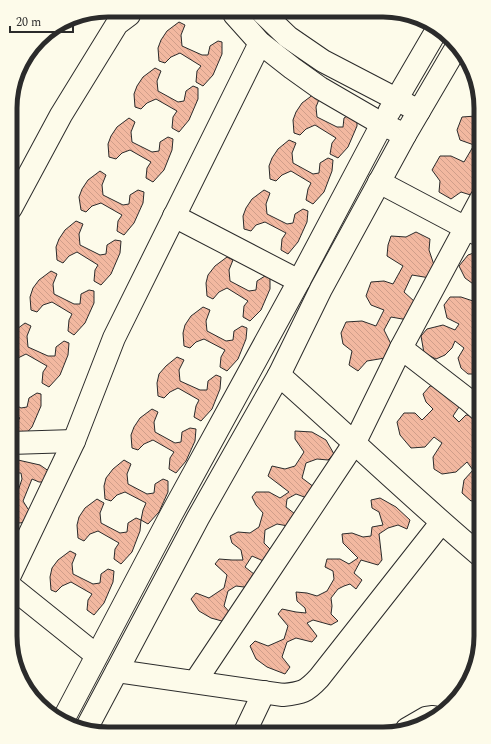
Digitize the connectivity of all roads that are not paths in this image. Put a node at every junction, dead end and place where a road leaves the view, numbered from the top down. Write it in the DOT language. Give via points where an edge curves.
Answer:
graph roads {
  1 [pos="127,17"];
  2 [pos="237,17"];
  3 [pos="267,17"];
  4 [pos="435,34"];
  5 [pos="260,43"];
  6 [pos="454,52"];
  7 [pos="396,99"];
  8 [pos="419,111"];
  9 [pos="382,124"];
  10 [pos="405,135"];
  11 [pos="379,182"];
  12 [pos="17,197"];
  13 [pos="174,216"];
  14 [pos="473,232"];
  15 [pos="299,281"];
  16 [pos="401,348"];
  17 [pos="279,375"];
  18 [pos="474,405"];
  19 [pos="74,442"];
  20 [pos="354,442"];
  21 [pos="17,443"];
  22 [pos="441,522"];
  23 [pos="474,550"];
  24 [pos="17,560"];
  25 [pos="17,592"];
  26 [pos="96,655"];
  27 [pos="117,671"];
  28 [pos="195,682"];
  29 [pos="264,692"];
  30 [pos="65,716"];
  31 [pos="88,725"];
  32 [pos="247,727"];
  1 -- 12 [label="street" via="117,24 61,115"];
  2 -- 5 [label="street"];
  3 -- 7 [label="street" via="288,37 323,61"];
  4 -- 7 [label="street"];
  5 -- 9 [label="street" via="320,88"];
  5 -- 13 [label="street"];
  6 -- 8 [label="street"];
  7 -- 8 [label="street"];
  7 -- 9 [label="street"];
  8 -- 10 [label="street"];
  9 -- 10 [label="street"];
  9 -- 15 [label="street"];
  10 -- 11 [label="street"];
  11 -- 14 [label="street"];
  11 -- 17 [label="street"];
  13 -- 15 [label="street"];
  13 -- 19 [label="street" via="114,338"];
  14 -- 16 [label="street"];
  15 -- 26 [label="street"];
  16 -- 18 [label="street"];
  16 -- 20 [label="street"];
  17 -- 20 [label="street"];
  17 -- 27 [label="street" via="198,518"];
  19 -- 21 [label="street"];
  19 -- 24 [label="street"];
  20 -- 22 [label="street"];
  20 -- 28 [label="street"];
  22 -- 23 [label="street"];
  22 -- 29 [label="street" via="310,687 300,693 283,695"];
  25 -- 26 [label="street"];
  26 -- 30 [label="street"];
  27 -- 28 [label="street"];
  27 -- 31 [label="street"];
  28 -- 29 [label="street"];
  29 -- 32 [label="street"];
}
